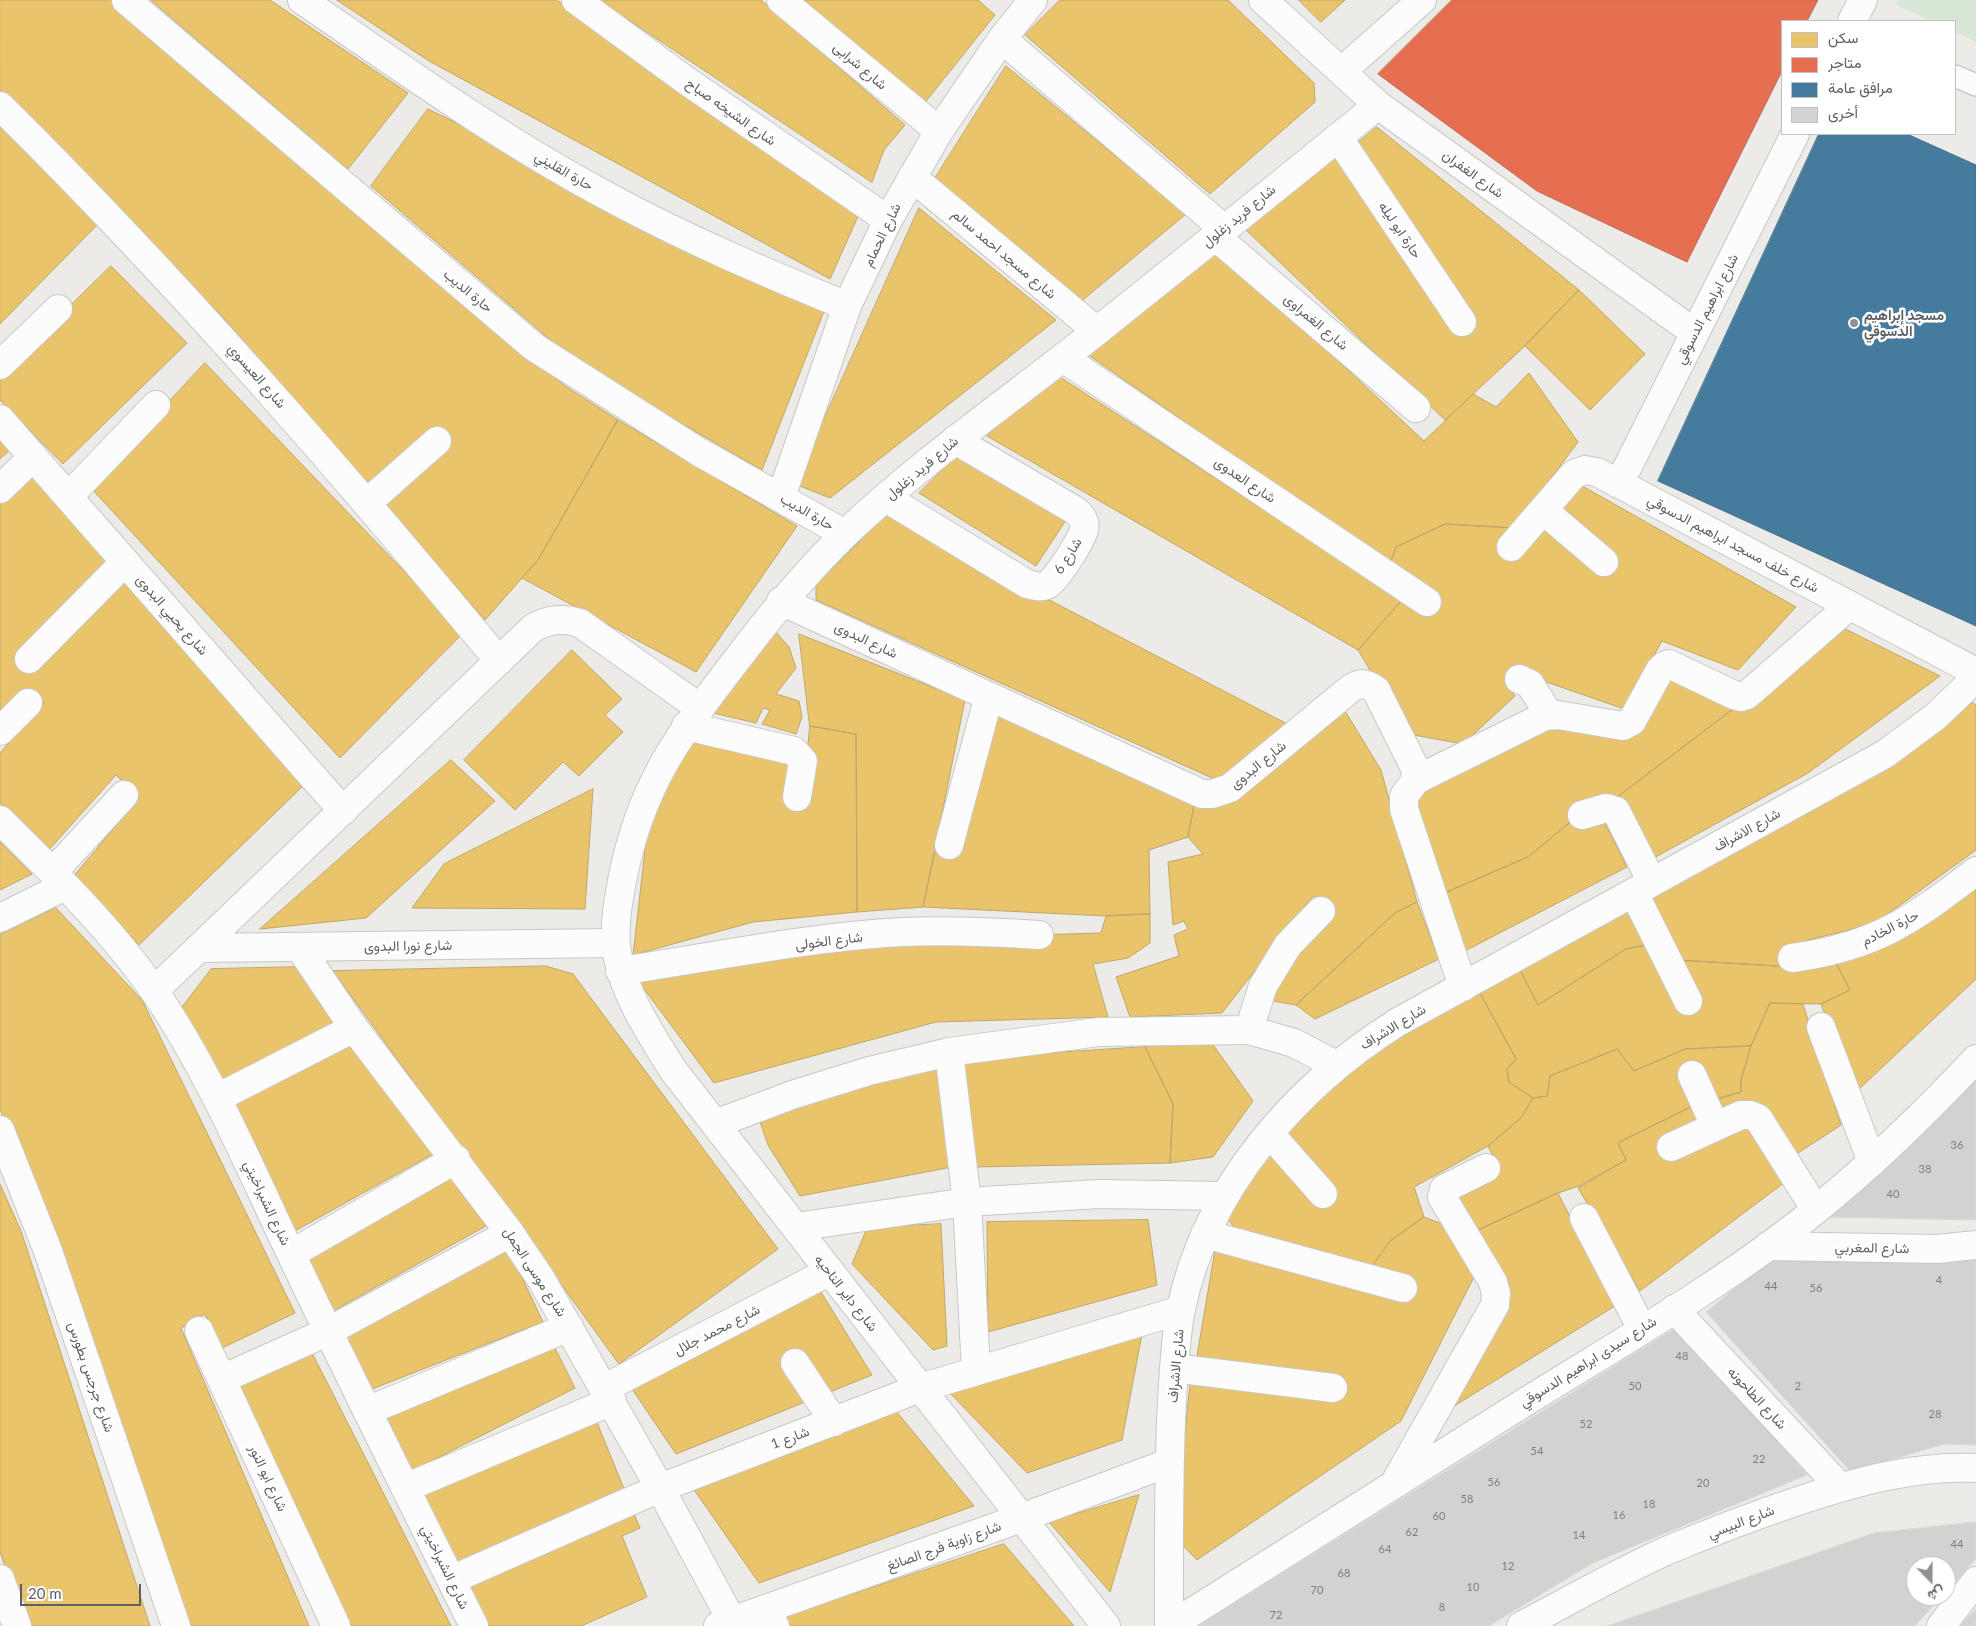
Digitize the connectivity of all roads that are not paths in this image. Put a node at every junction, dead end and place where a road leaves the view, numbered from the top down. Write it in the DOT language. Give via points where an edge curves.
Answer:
graph roads {
  1 [pos="126,0"];
  2 [pos="302,0"];
  3 [pos="576,0"];
  4 [pos="781,0"];
  5 [pos="1263,0"];
  6 [pos="1422,0"];
  7 [pos="1863,0"];
  8 [pos="1027,2"];
  9 [pos="1853,20"];
  10 [pos="1002,39"];
  11 [pos="1342,71"];
  12 [pos="1956,76"];
  13 [pos="1976,86"];
  14 [pos="1378,105"];
  15 [pos="0,106"];
  16 [pos="939,131"];
  17 [pos="1794,135"];
  18 [pos="1338,138"];
  19 [pos="912,177"];
  20 [pos="888,220"];
  21 [pos="1219,232"];
  22 [pos="847,306"];
  23 [pos="58,309"];
  24 [pos="1462,322"];
  25 [pos="1097,331"];
  26 [pos="1695,333"];
  27 [pos="1063,358"];
  28 [pos="0,365"];
  29 [pos="156,404"];
  30 [pos="1416,408"];
  31 [pos="0,419"];
  32 [pos="437,440"];
  33 [pos="955,440"];
  34 [pos="33,457"];
  35 [pos="1619,484"];
  36 [pos="0,489"];
  37 [pos="68,497"];
  38 [pos="781,497"];
  39 [pos="886,498"];
  40 [pos="368,502"];
  41 [pos="1542,510"];
  42 [pos="845,534"];
  43 [pos="1511,547"];
  44 [pos="125,562"];
  45 [pos="1604,562"];
  46 [pos="781,601"];
  47 [pos="1427,602"];
  48 [pos="1849,606"];
  49 [pos="29,659"];
  50 [pos="499,661"];
  51 [pos="1976,672"];
  52 [pos="1976,678"];
  53 [pos="1519,679"];
  54 [pos="989,696"];
  55 [pos="28,703"];
  56 [pos="1549,715"];
  57 [pos="693,717"];
  58 [pos="0,732"];
  59 [pos="1416,780"];
  60 [pos="124,795"];
  61 [pos="797,796"];
  62 [pos="343,811"];
  63 [pos="1582,815"];
  64 [pos="0,820"];
  65 [pos="950,845"];
  66 [pos="1976,871"];
  67 [pos="59,879"];
  68 [pos="1643,888"];
  69 [pos="1322,911"];
  70 [pos="0,918"];
  71 [pos="1039,935"];
  72 [pos="615,943"];
  73 [pos="200,948"];
  74 [pos="300,948"];
  75 [pos="1792,958"];
  76 [pos="620,971"];
  77 [pos="1463,986"];
  78 [pos="154,991"];
  79 [pos="1688,1001"];
  80 [pos="1822,1027"];
  81 [pos="354,1028"];
  82 [pos="1248,1030"];
  83 [pos="949,1052"];
  84 [pos="1976,1059"];
  85 [pos="1336,1065"];
  86 [pos="1692,1075"];
  87 [pos="217,1098"];
  88 [pos="715,1124"];
  89 [pos="1715,1126"];
  90 [pos="0,1130"];
  91 [pos="1270,1134"];
  92 [pos="1671,1147"];
  93 [pos="456,1159"];
  94 [pos="1872,1162"];
  95 [pos="1486,1168"];
  96 [pos="1323,1194"];
  97 [pos="1224,1196"];
  98 [pos="967,1202"];
  99 [pos="1816,1210"];
  100 [pos="1584,1218"];
  101 [pos="796,1227"];
  102 [pos="510,1232"];
  103 [pos="1205,1234"];
  104 [pos="1976,1245"];
  105 [pos="1768,1246"];
  106 [pos="291,1254"];
  107 [pos="830,1271"];
  108 [pos="1403,1288"];
  109 [pos="1674,1309"];
  110 [pos="1181,1310"];
  111 [pos="569,1326"];
  112 [pos="1642,1329"];
  113 [pos="199,1331"];
  114 [pos="328,1332"];
  115 [pos="795,1363"];
  116 [pos="1174,1368"];
  117 [pos="976,1370"];
  118 [pos="222,1380"];
  119 [pos="920,1388"];
  120 [pos="1333,1388"];
  121 [pos="608,1395"];
  122 [pos="367,1411"];
  123 [pos="834,1422"];
  124 [pos="1168,1463"];
  125 [pos="1976,1468"];
  126 [pos="1396,1482"];
  127 [pos="1840,1487"];
  128 [pos="405,1488"];
  129 [pos="660,1488"];
  130 [pos="1021,1518"];
  131 [pos="0,1579"];
  132 [pos="451,1580"];
  133 [pos="1976,1581"];
  134 [pos="770,1618"];
  135 [pos="725,1624"];
  136 [pos="17,1626"];
  137 [pos="176,1626"];
  138 [pos="336,1626"];
  139 [pos="474,1626"];
  140 [pos="1106,1626"];
  141 [pos="1170,1626"];
  142 [pos="1521,1626"];
  143 [pos="1941,1626"];
  1 -- 38 [label="street, حارة الديب" via="534,347 699,452"];
  2 -- 22 [label="street, حارة القليني" via="488,127 607,196 730,258"];
  3 -- 20 [label="street, شارع الشيخه صباح"];
  4 -- 16 [label="street, شارع شرابى"];
  5 -- 11 [label="street, شارع الغفران"];
  6 -- 11 [label="street"];
  7 -- 9 [label="street"];
  8 -- 10 [label="street, شارع الحمام"];
  10 -- 16 [label="street, شارع الحمام"];
  10 -- 21 [label="street, شارع الغمراوى"];
  11 -- 14 [label="street, شارع الغفران"];
  12 -- 13 [label="lane"];
  14 -- 18 [label="street, شارع فريد زغلول"];
  14 -- 26 [label="street, شارع الغفران"];
  15 -- 40 [label="street, شارع العيسوي" via="91,196 198,310"];
  16 -- 19 [label="street, شارع الحمام"];
  17 -- 26 [label="street, شارع ابراهيم الدسوقي"];
  18 -- 21 [label="street, شارع فريد زغلول"];
  18 -- 24 [label="street, حارة ابو ليله"];
  19 -- 20 [label="street, شارع الحمام"];
  19 -- 25 [label="street, شارع مسجد احمد سالم"];
  20 -- 22 [label="street, شارع الحمام"];
  21 -- 25 [label="street, شارع فريد زغلول"];
  21 -- 30 [label="street, شارع الغمراوى"];
  22 -- 38 [label="street, شارع الحمام"];
  23 -- 28 [label="street"];
  25 -- 27 [label="street, شارع فريد زغلول"];
  26 -- 35 [label="street, شارع ابراهيم الدسوقي"];
  27 -- 33 [label="street, شارع فريد زغلول"];
  27 -- 47 [label="street, شارع العدوى"];
  29 -- 37 [label="street"];
  31 -- 34 [label="street, شارع يحيي البدوى"];
  32 -- 40 [label="street"];
  33 -- 39 [label="street, شارع فريد زغلول"];
  33 -- 39 [label="street, شارع 6" via="1083,518 1085,528 1081,536 1055,578 1047,585 1027,584"];
  34 -- 36 [label="street"];
  34 -- 37 [label="street, شارع يحيي البدوى"];
  35 -- 41 [label="street, شارع خلف مسجد ابراهيم الدسوقي" via="1597,472 1579,472 1565,482"];
  35 -- 48 [label="street, شارع خلف مسجد ابراهيم الدسوقي"];
  37 -- 44 [label="street, شارع يحيي البدوى"];
  38 -- 42 [label="street, حارة الديب"];
  39 -- 42 [label="street, شارع فريد زغلول"];
  40 -- 50 [label="street, شارع العيسوي"];
  41 -- 43 [label="street, شارع خلف مسجد ابراهيم الدسوقي"];
  41 -- 45 [label="street"];
  42 -- 46 [label="street, شارع فريد زغلول"];
  44 -- 49 [label="street"];
  44 -- 62 [label="street, شارع يحيي البدوى"];
  46 -- 54 [label="street, شارع البدوى"];
  46 -- 57 [label="street, شارع فريد زغلول"];
  48 -- 51 [label="street, شارع خلف مسجد ابراهيم الدسوقي"];
  48 -- 56 [label="street" via="1747,695 1734,695 1669,664 1660,670 1632,721 1623,726"];
  50 -- 57 [label="street" via="533,628 544,622 568,619 580,623"];
  50 -- 62 [label="street"];
  52 -- 68 [label="street, شارع الاشراف" via="1935,717 1885,754"];
  53 -- 56 [label="street" via="1530,684"];
  54 -- 59 [label="street, شارع البدوى" via="1202,794 1212,794 1238,783 1350,688 1368,684 1376,690 1415,768"];
  54 -- 65 [label="street"];
  55 -- 58 [label="street"];
  56 -- 59 [label="street"];
  57 -- 61 [label="street" via="794,751 803,761"];
  57 -- 72 [label="street, شارع فريد زغلول" via="661,765 642,807 618,897"];
  59 -- 77 [label="street" via="1404,796 1404,809"];
  60 -- 67 [label="street"];
  62 -- 73 [label="street"];
  63 -- 68 [label="street" via="1601,809 1616,811"];
  64 -- 67 [label="street, شارع الشبراخيتي"];
  66 -- 75 [label="street, حارة الخادم" via="1921,913 1891,930 1826,954"];
  67 -- 70 [label="street"];
  67 -- 78 [label="street, شارع الشبراخيتي" via="115,940"];
  68 -- 77 [label="street, شارع الاشراف"];
  68 -- 79 [label="street"];
  69 -- 82 [label="street" via="1288,945 1263,986"];
  71 -- 76 [label="street, شارع الخولى" via="901,932 832,939"];
  72 -- 74 [label="street, شارع نورا البدوى"];
  72 -- 76 [label="street, شارع داير الناحيه"];
  73 -- 74 [label="street, شارع نورا البدوى"];
  73 -- 78 [label="street"];
  74 -- 81 [label="street, شارع موسى الجمل"];
  76 -- 88 [label="street, شارع داير الناحيه" via="652,1037"];
  77 -- 85 [label="street, شارع الاشراف" via="1398,1022"];
  78 -- 87 [label="street, شارع الشبراخيتي"];
  80 -- 94 [label="street"];
  81 -- 87 [label="street"];
  81 -- 93 [label="street, شارع موسى الجمل"];
  82 -- 83 [label="street" via="1098,1032"];
  82 -- 85 [label="street" via="1294,1043"];
  83 -- 88 [label="street" via="869,1071"];
  83 -- 98 [label="street"];
  84 -- 94 [label="street, شارع سيدى ابراهيم الدسوقي"];
  85 -- 91 [label="street, شارع الاشراف"];
  86 -- 89 [label="street"];
  87 -- 106 [label="street, شارع الشبراخيتي"];
  88 -- 101 [label="street, شارع داير الناحيه"];
  89 -- 92 [label="street"];
  89 -- 99 [label="street" via="1741,1115 1758,1118"];
  90 -- 137 [label="street, شارع جرجس بطورس" via="48,1251"];
  91 -- 96 [label="street"];
  91 -- 97 [label="street, شارع الاشراف"];
  93 -- 102 [label="street, شارع موسى الجمل"];
  93 -- 106 [label="street"];
  94 -- 99 [label="street, شارع سيدى ابراهيم الدسوقي"];
  95 -- 126 [label="street" via="1444,1189 1442,1197 1493,1282 1495,1305"];
  97 -- 98 [label="street" via="1099,1194"];
  97 -- 103 [label="street, شارع الاشراف"];
  98 -- 101 [label="street"];
  98 -- 117 [label="street"];
  99 -- 105 [label="street, شارع سيدى ابراهيم الدسوقي"];
  100 -- 112 [label="street"];
  101 -- 107 [label="street, شارع داير الناحيه"];
  102 -- 111 [label="street, شارع موسى الجمل"];
  102 -- 114 [label="street"];
  103 -- 108 [label="street"];
  103 -- 110 [label="street, شارع الاشراف"];
  104 -- 105 [label="street, شارع المغربي" via="1937,1249"];
  105 -- 109 [label="street, شارع سيدى ابراهيم الدسوقي"];
  106 -- 114 [label="street, شارع الشبراخيتي"];
  107 -- 119 [label="street, شارع داير الناحيه"];
  107 -- 121 [label="street, شارع محمد جلال"];
  109 -- 112 [label="street, شارع سيدى ابراهيم الدسوقي"];
  109 -- 127 [label="street, شارع الطاحونه"];
  110 -- 116 [label="street, شارع الاشراف"];
  110 -- 117 [label="street, شارع 1"];
  111 -- 121 [label="street, شارع موسى الجمل"];
  111 -- 122 [label="street"];
  112 -- 126 [label="street, شارع سيدى ابراهيم الدسوقي"];
  113 -- 118 [label="street, شارع ابو النور"];
  114 -- 118 [label="street"];
  114 -- 122 [label="street, شارع الشبراخيتي"];
  115 -- 123 [label="street"];
  116 -- 120 [label="street"];
  116 -- 124 [label="street, شارع الاشراف"];
  117 -- 119 [label="street, شارع 1"];
  118 -- 138 [label="street, شارع ابو النور"];
  119 -- 123 [label="street, شارع 1"];
  119 -- 130 [label="street, شارع داير الناحيه"];
  121 -- 128 [label="street, شارع محمد جلال"];
  121 -- 129 [label="street, شارع موسى الجمل"];
  122 -- 128 [label="street, شارع الشبراخيتي"];
  123 -- 129 [label="street, شارع 1"];
  124 -- 130 [label="street, شارع زاوية فرج الصائغ"];
  124 -- 141 [label="street, شارع الاشراف"];
  125 -- 127 [label="street, شارع البيسي" via="1927,1470"];
  126 -- 141 [label="street, شارع سيدى ابراهيم الدسوقي"];
  127 -- 142 [label="street, شارع البيسي" via="1752,1517 1665,1552"];
  128 -- 132 [label="street, شارع الشبراخيتي"];
  129 -- 132 [label="street, شارع 1"];
  129 -- 135 [label="street, شارع موسى الجمل"];
  130 -- 134 [label="street, شارع زاوية فرج الصائغ"];
  130 -- 140 [label="street, شارع داير الناحيه"];
  131 -- 136 [label="street"];
  132 -- 139 [label="street, شارع الشبراخيتي"];
  133 -- 143 [label="street"];
  134 -- 135 [label="street, شارع زاوية فرج الصائغ"];
}
